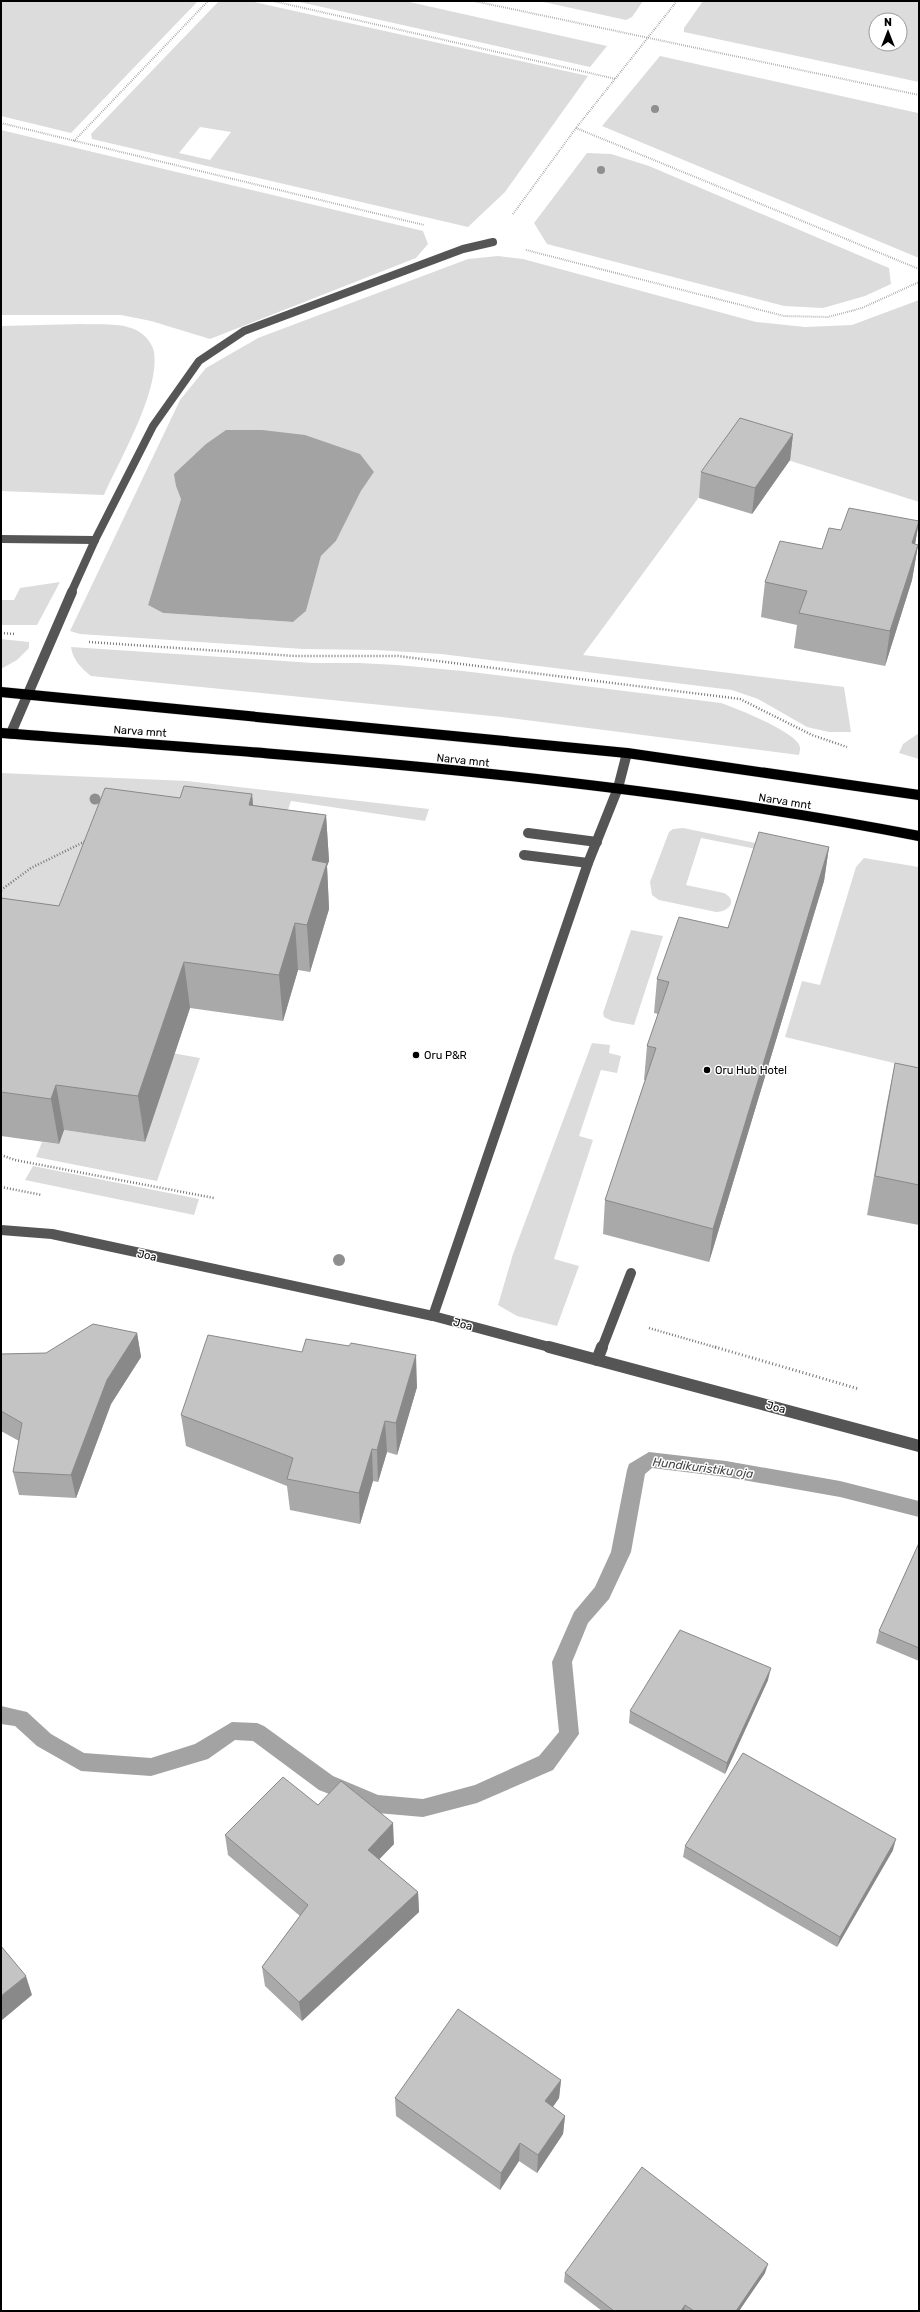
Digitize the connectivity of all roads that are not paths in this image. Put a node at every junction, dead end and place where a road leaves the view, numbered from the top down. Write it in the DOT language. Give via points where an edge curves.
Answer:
graph roads {
  1 [pos="493,242"];
  2 [pos="1,539"];
  3 [pos="95,540"];
  4 [pos="1,692"];
  5 [pos="27,693"];
  6 [pos="1,733"];
  7 [pos="11,733"];
  8 [pos="627,753"];
  9 [pos="618,788"];
  10 [pos="919,795"];
  11 [pos="528,833"];
  12 [pos="919,836"];
  13 [pos="596,842"];
  14 [pos="524,855"];
  15 [pos="588,863"];
  16 [pos="1,1230"];
  17 [pos="631,1273"];
  18 [pos="433,1316"];
  19 [pos="597,1360"];
  20 [pos="919,1446"];
  1 -- 3 [label="street" via="463,249 244,331 199,361 153,426"];
  2 -- 3 [label="street"];
  3 -- 5 [label="street"];
  4 -- 5 [label="main road, Narva mnt"];
  5 -- 7 [label="street"];
  5 -- 8 [label="main road, Narva mnt"];
  6 -- 7 [label="main road, Narva mnt"];
  7 -- 9 [label="main road, Narva mnt" via="267,752"];
  8 -- 9 [label="street"];
  8 -- 10 [label="main road, Narva mnt"];
  9 -- 12 [label="main road, Narva mnt" via="852,823"];
  9 -- 13 [label="street"];
  11 -- 13 [label="street"];
  13 -- 15 [label="street"];
  14 -- 15 [label="street"];
  15 -- 18 [label="street"];
  16 -- 18 [label="street, Joa" via="52,1234"];
  17 -- 19 [label="street"];
  18 -- 19 [label="street, Joa"];
  19 -- 20 [label="street, Joa"];
}
